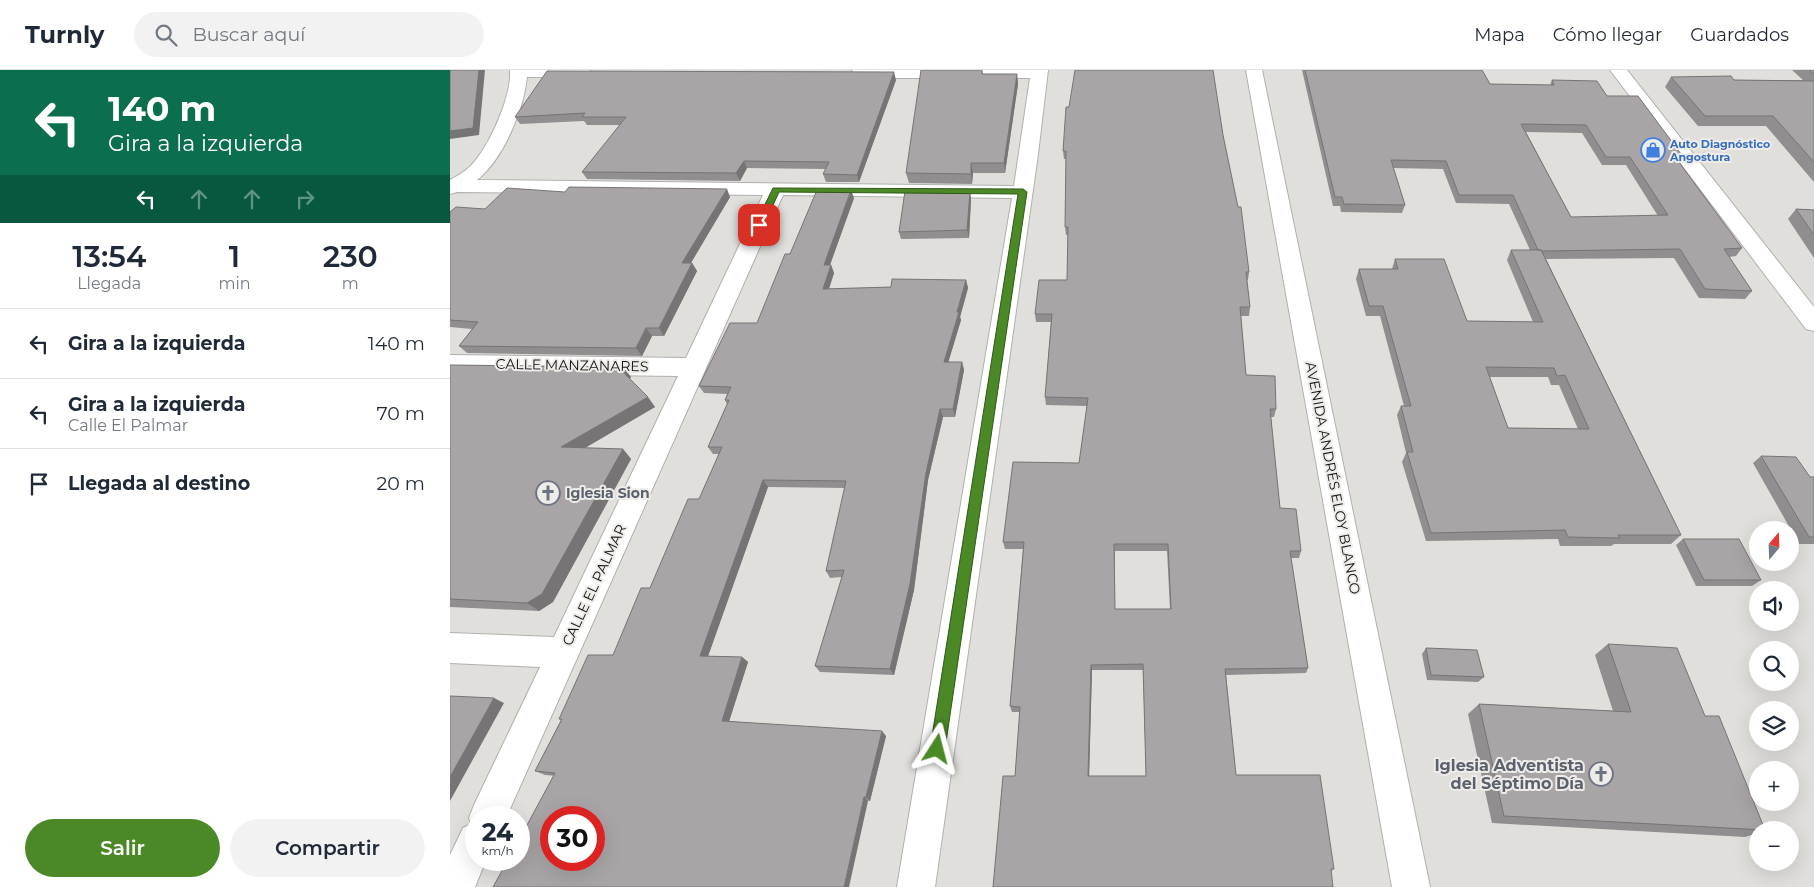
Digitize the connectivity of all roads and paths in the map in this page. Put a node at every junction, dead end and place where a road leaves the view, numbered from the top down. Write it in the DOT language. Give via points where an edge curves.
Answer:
graph roads {
  1 [pos="1254,70"];
  2 [pos="1618,70"];
  3 [pos="519,71"];
  4 [pos="571,71"];
  5 [pos="1039,71"];
  6 [pos="600,72"];
  7 [pos="839,73"];
  8 [pos="452,187"];
  9 [pos="776,189"];
  10 [pos="1023,192"];
  11 [pos="1814,322"];
  12 [pos="450,364"];
  13 [pos="694,367"];
  14 [pos="450,648"];
  15 [pos="563,653"];
  16 [pos="493,806"];
  17 [pos="465,865"];
  18 [pos="455,887"];
  19 [pos="916,887"];
  20 [pos="1411,887"];
  1 -- 20 [label="street, AVENIDA ANDRÉS ELOY BLANCO"];
  2 -- 11 [label="street"];
  3 -- 4 [label="street"];
  3 -- 8 [label="street" via="513,103 490,154 477,171"];
  4 -- 6 [label="street"];
  5 -- 7 [label="street"];
  5 -- 10 [label="street"];
  8 -- 9 [label="street"];
  9 -- 10 [label="street"];
  9 -- 13 [label="street, CALLE EL PALMAR"];
  10 -- 19 [label="street"];
  12 -- 13 [label="street, CALLE MANZANARES"];
  13 -- 15 [label="street, CALLE EL PALMAR"];
  14 -- 15 [label="street"];
  15 -- 16 [label="street, CALLE EL PALMAR"];
  17 -- 18 [label="street"];
}
